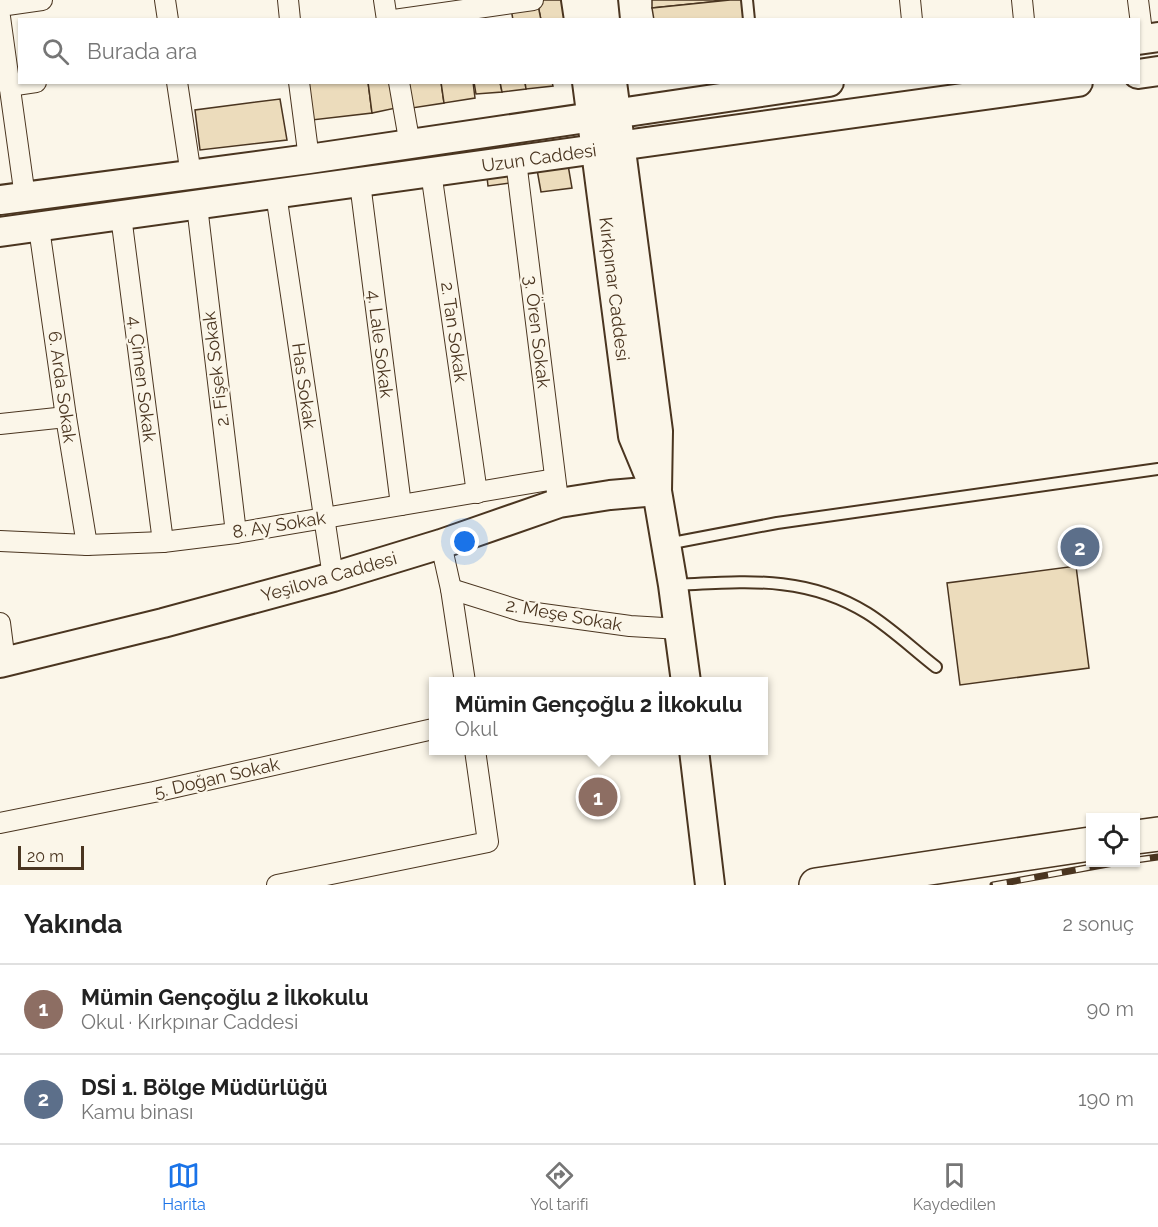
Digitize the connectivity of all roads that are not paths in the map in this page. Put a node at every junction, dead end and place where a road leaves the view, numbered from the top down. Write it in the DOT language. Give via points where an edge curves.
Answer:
graph roads {
  1 [pos="42,0"];
  2 [pos="165,0"];
  3 [pos="288,0"];
  4 [pos="384,0"];
  5 [pos="533,0"];
  6 [pos="576,0"];
  7 [pos="603,0"];
  8 [pos="747,0"];
  9 [pos="910,0"];
  10 [pos="1022,0"];
  11 [pos="1138,0"];
  12 [pos="478,4"];
  13 [pos="0,6"];
  14 [pos="0,17"];
  15 [pos="168,18"];
  16 [pos="290,18"];
  17 [pos="387,18"];
  18 [pos="404,18"];
  19 [pos="579,18"];
  20 [pos="605,18"];
  21 [pos="749,18"];
  22 [pos="912,18"];
  23 [pos="1024,18"];
  24 [pos="1146,39"];
  25 [pos="1158,71"];
  26 [pos="1140,74"];
  27 [pos="22,84"];
  28 [pos="177,84"];
  29 [pos="299,84"];
  30 [pos="399,84"];
  31 [pos="588,84"];
  32 [pos="612,84"];
  33 [pos="805,84"];
  34 [pos="1064,84"];
  35 [pos="9,86"];
  36 [pos="756,88"];
  37 [pos="604,117"];
  38 [pos="410,145"];
  39 [pos="608,148"];
  40 [pos="309,159"];
  41 [pos="516,161"];
  42 [pos="431,172"];
  43 [pos="191,175"];
  44 [pos="360,183"];
  45 [pos="276,195"];
  46 [pos="13,199"];
  47 [pos="197,206"];
  48 [pos="121,216"];
  49 [pos="39,228"];
  50 [pos="0,232"];
  51 [pos="66,417"];
  52 [pos="0,424"];
  53 [pos="1158,469"];
  54 [pos="557,491"];
  55 [pos="657,491"];
  56 [pos="477,493"];
  57 [pos="401,505"];
  58 [pos="324,518"];
  59 [pos="236,533"];
  60 [pos="0,541"];
  61 [pos="163,542"];
  62 [pos="441,544"];
  63 [pos="667,544"];
  64 [pos="87,545"];
  65 [pos="333,577"];
  66 [pos="673,585"];
  67 [pos="451,589"];
  68 [pos="0,623"];
  69 [pos="680,629"];
  70 [pos="3,662"];
  71 [pos="936,667"];
  72 [pos="464,677"];
  73 [pos="686,677"];
  74 [pos="429,730"];
  75 [pos="476,755"];
  76 [pos="695,755"];
  77 [pos="0,823"];
  78 [pos="1158,834"];
  79 [pos="1140,836"];
  80 [pos="1086,845"];
  81 [pos="327,880"];
  82 [pos="277,885"];
  83 [pos="710,885"];
  84 [pos="816,885"];
  1 -- 13 [label="street"];
  2 -- 15 [label="street"];
  3 -- 16 [label="street"];
  4 -- 17 [label="street"];
  5 -- 12 [label="street"];
  6 -- 19 [label="main road"];
  7 -- 20 [label="main road"];
  8 -- 21 [label="lane"];
  9 -- 22 [label="street"];
  10 -- 23 [label="street"];
  11 -- 24 [label="street"];
  12 -- 18 [label="street"];
  14 -- 35 [label="street"];
  25 -- 26 [label="main road"];
  27 -- 35 [label="street"];
  28 -- 43 [label="street"];
  29 -- 40 [label="street"];
  30 -- 38 [label="street"];
  31 -- 37 [label="main road, Kırkpınar Caddesi"];
  32 -- 37 [label="main road, Kırkpınar Caddesi"];
  33 -- 36 [label="main road, Uzun Caddesi"];
  34 -- 39 [label="main road, Uzun Caddesi"];
  35 -- 46 [label="street"];
  36 -- 37 [label="main road, Uzun Caddesi"];
  37 -- 38 [label="main road, Uzun Caddesi"];
  37 -- 39 [label="main road, Kırkpınar Caddesi"];
  38 -- 40 [label="main road, Uzun Caddesi"];
  39 -- 41 [label="main road, Uzun Caddesi"];
  39 -- 55 [label="main road, Kırkpınar Caddesi" via="633,436"];
  40 -- 43 [label="main road, Uzun Caddesi"];
  41 -- 42 [label="main road, Uzun Caddesi"];
  41 -- 54 [label="street, 3. Ören Sokak"];
  42 -- 44 [label="main road, Uzun Caddesi"];
  42 -- 56 [label="street, 2. Tan Sokak"];
  43 -- 46 [label="main road, Uzun Caddesi"];
  44 -- 45 [label="main road, Uzun Caddesi"];
  44 -- 57 [label="street, 4. Lale Sokak"];
  45 -- 47 [label="main road, Uzun Caddesi"];
  45 -- 58 [label="street, Has Sokak"];
  47 -- 48 [label="main road, Uzun Caddesi"];
  47 -- 59 [label="street, 2. Fişek Sokak"];
  48 -- 49 [label="main road, Uzun Caddesi"];
  48 -- 61 [label="street, 4. Çimen Sokak"];
  49 -- 50 [label="main road, Uzun Caddesi"];
  49 -- 51 [label="street, 6. Arda Sokak"];
  51 -- 52 [label="street"];
  51 -- 64 [label="street, 6. Arda Sokak"];
  53 -- 63 [label="lane" via="777,523"];
  54 -- 55 [label="main road, Yeşilova Caddesi" via="610,495"];
  54 -- 56 [label="street, 8. Ay Sokak"];
  54 -- 62 [label="main road, Yeşilova Caddesi"];
  55 -- 63 [label="main road, Kırkpınar Caddesi"];
  56 -- 57 [label="street, 8. Ay Sokak"];
  57 -- 58 [label="street, 8. Ay Sokak"];
  58 -- 59 [label="street, 8. Ay Sokak"];
  58 -- 65 [label="street, Has Sokak"];
  59 -- 61 [label="street, 8. Ay Sokak"];
  60 -- 64 [label="street, 8. Ay Sokak"];
  61 -- 64 [label="street, 8. Ay Sokak"];
  62 -- 65 [label="main road, Yeşilova Caddesi"];
  62 -- 67 [label="street"];
  63 -- 66 [label="main road, Kırkpınar Caddesi"];
  65 -- 70 [label="main road, Yeşilova Caddesi"];
  66 -- 69 [label="main road, Kırkpınar Caddesi"];
  66 -- 71 [label="lane" via="782,582 826,593 867,613"];
  67 -- 69 [label="street, 2. Meşe Sokak" via="521,611"];
  67 -- 72 [label="street"];
  68 -- 70 [label="street"];
  69 -- 73 [label="main road, Kırkpınar Caddesi"];
  74 -- 77 [label="street, 5. Doğan Sokak"];
  75 -- 81 [label="street" via="488,842"];
  76 -- 83 [label="main road"];
  78 -- 79 [label="highway"];
  80 -- 84 [label="highway"];
  81 -- 82 [label="street"];
}
